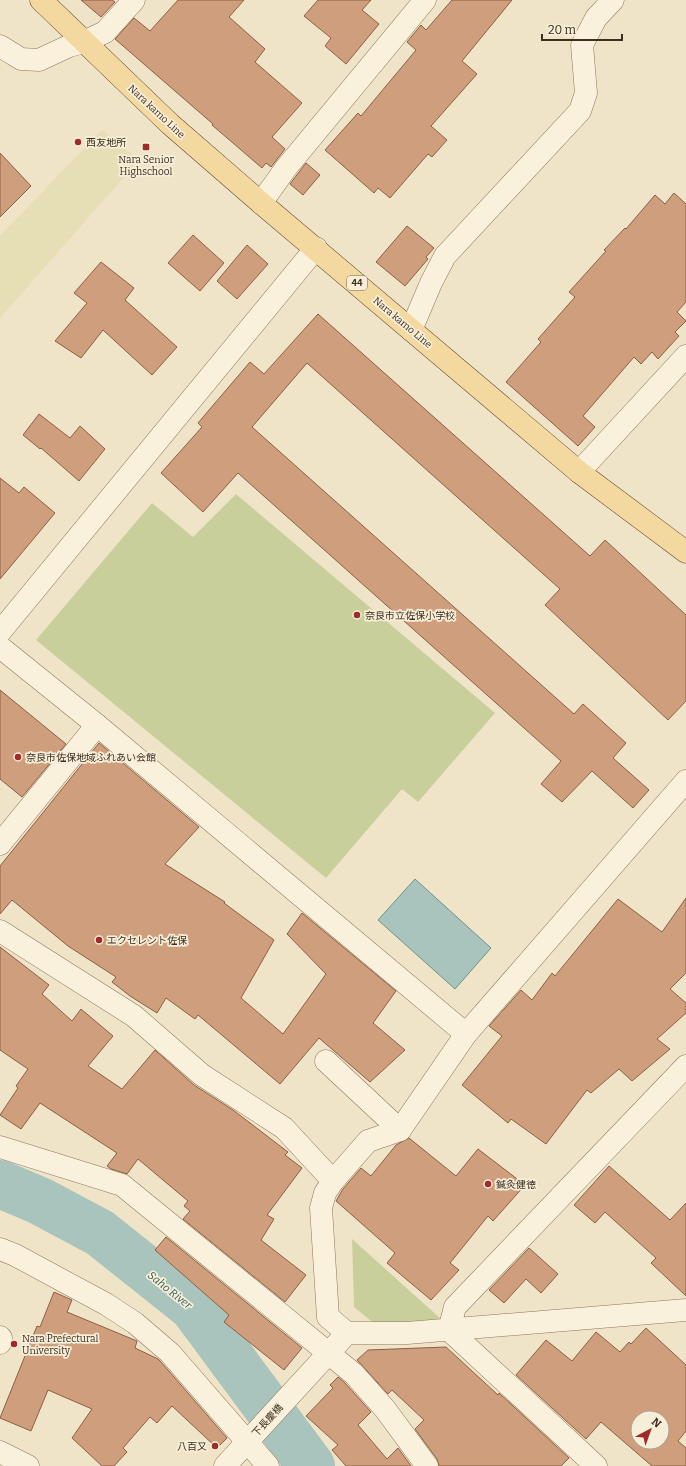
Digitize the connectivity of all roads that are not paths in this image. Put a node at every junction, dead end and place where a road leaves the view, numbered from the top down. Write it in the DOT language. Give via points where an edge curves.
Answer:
graph roads {
  1 [pos="41,0"];
  2 [pos="134,0"];
  3 [pos="425,0"];
  4 [pos="613,0"];
  5 [pos="84,42"];
  6 [pos="0,46"];
  7 [pos="261,203"];
  8 [pos="316,248"];
  9 [pos="411,330"];
  10 [pos="686,356"];
  11 [pos="579,472"];
  12 [pos="686,552"];
  13 [pos="0,632"];
  14 [pos="0,647"];
  15 [pos="97,725"];
  16 [pos="686,781"];
  17 [pos="0,844"];
  18 [pos="0,931"];
  19 [pos="466,1034"];
  20 [pos="326,1061"];
  21 [pos="686,1066"];
  22 [pos="400,1130"];
  23 [pos="0,1147"];
  24 [pos="333,1181"];
  25 [pos="0,1249"];
  26 [pos="686,1310"];
  27 [pos="449,1330"];
  28 [pos="347,1333"];
  29 [pos="0,1337"];
  30 [pos="0,1343"];
  31 [pos="330,1353"];
  32 [pos="248,1442"];
  33 [pos="0,1452"];
  34 [pos="28,1466"];
  35 [pos="225,1466"];
  36 [pos="268,1466"];
  37 [pos="427,1466"];
  38 [pos="596,1466"];
  1 -- 5 [label="main road, Nara kamo Line / 44"];
  2 -- 5 [label="street" via="105,32"];
  3 -- 7 [label="street" via="286,168"];
  4 -- 9 [label="street" via="596,18 582,45 586,93 580,111 445,256"];
  5 -- 6 [label="street" via="39,60 21,59"];
  5 -- 7 [label="main road, Nara kamo Line / 44" via="170,124"];
  7 -- 8 [label="main road, Nara kamo Line / 44"];
  8 -- 9 [label="main road, Nara kamo Line / 44"];
  8 -- 13 [label="street"];
  9 -- 11 [label="main road, Nara kamo Line / 44"];
  10 -- 11 [label="street"];
  11 -- 12 [label="main road, Nara kamo Line / 44"];
  14 -- 15 [label="street"];
  15 -- 17 [label="street"];
  15 -- 19 [label="street"];
  16 -- 19 [label="street"];
  18 -- 24 [label="street" via="134,1016 202,1075 284,1128"];
  19 -- 22 [label="street"];
  20 -- 22 [label="street"];
  21 -- 27 [label="street" via="455,1307"];
  22 -- 24 [label="street" via="368,1141"];
  23 -- 31 [label="street" via="122,1185"];
  24 -- 28 [label="street" via="325,1193 321,1208 328,1317"];
  25 -- 32 [label="street" via="106,1304 135,1324 170,1353"];
  26 -- 27 [label="street"];
  27 -- 28 [label="street"];
  27 -- 38 [label="street"];
  28 -- 31 [label="street, 下長慶橋"];
  29 -- 30 [label="street"];
  31 -- 32 [label="street, 下長慶橋"];
  31 -- 37 [label="street" via="354,1374 380,1403"];
  32 -- 35 [label="street, 下長慶橋"];
  32 -- 36 [label="street"];
  33 -- 34 [label="street"];
}
